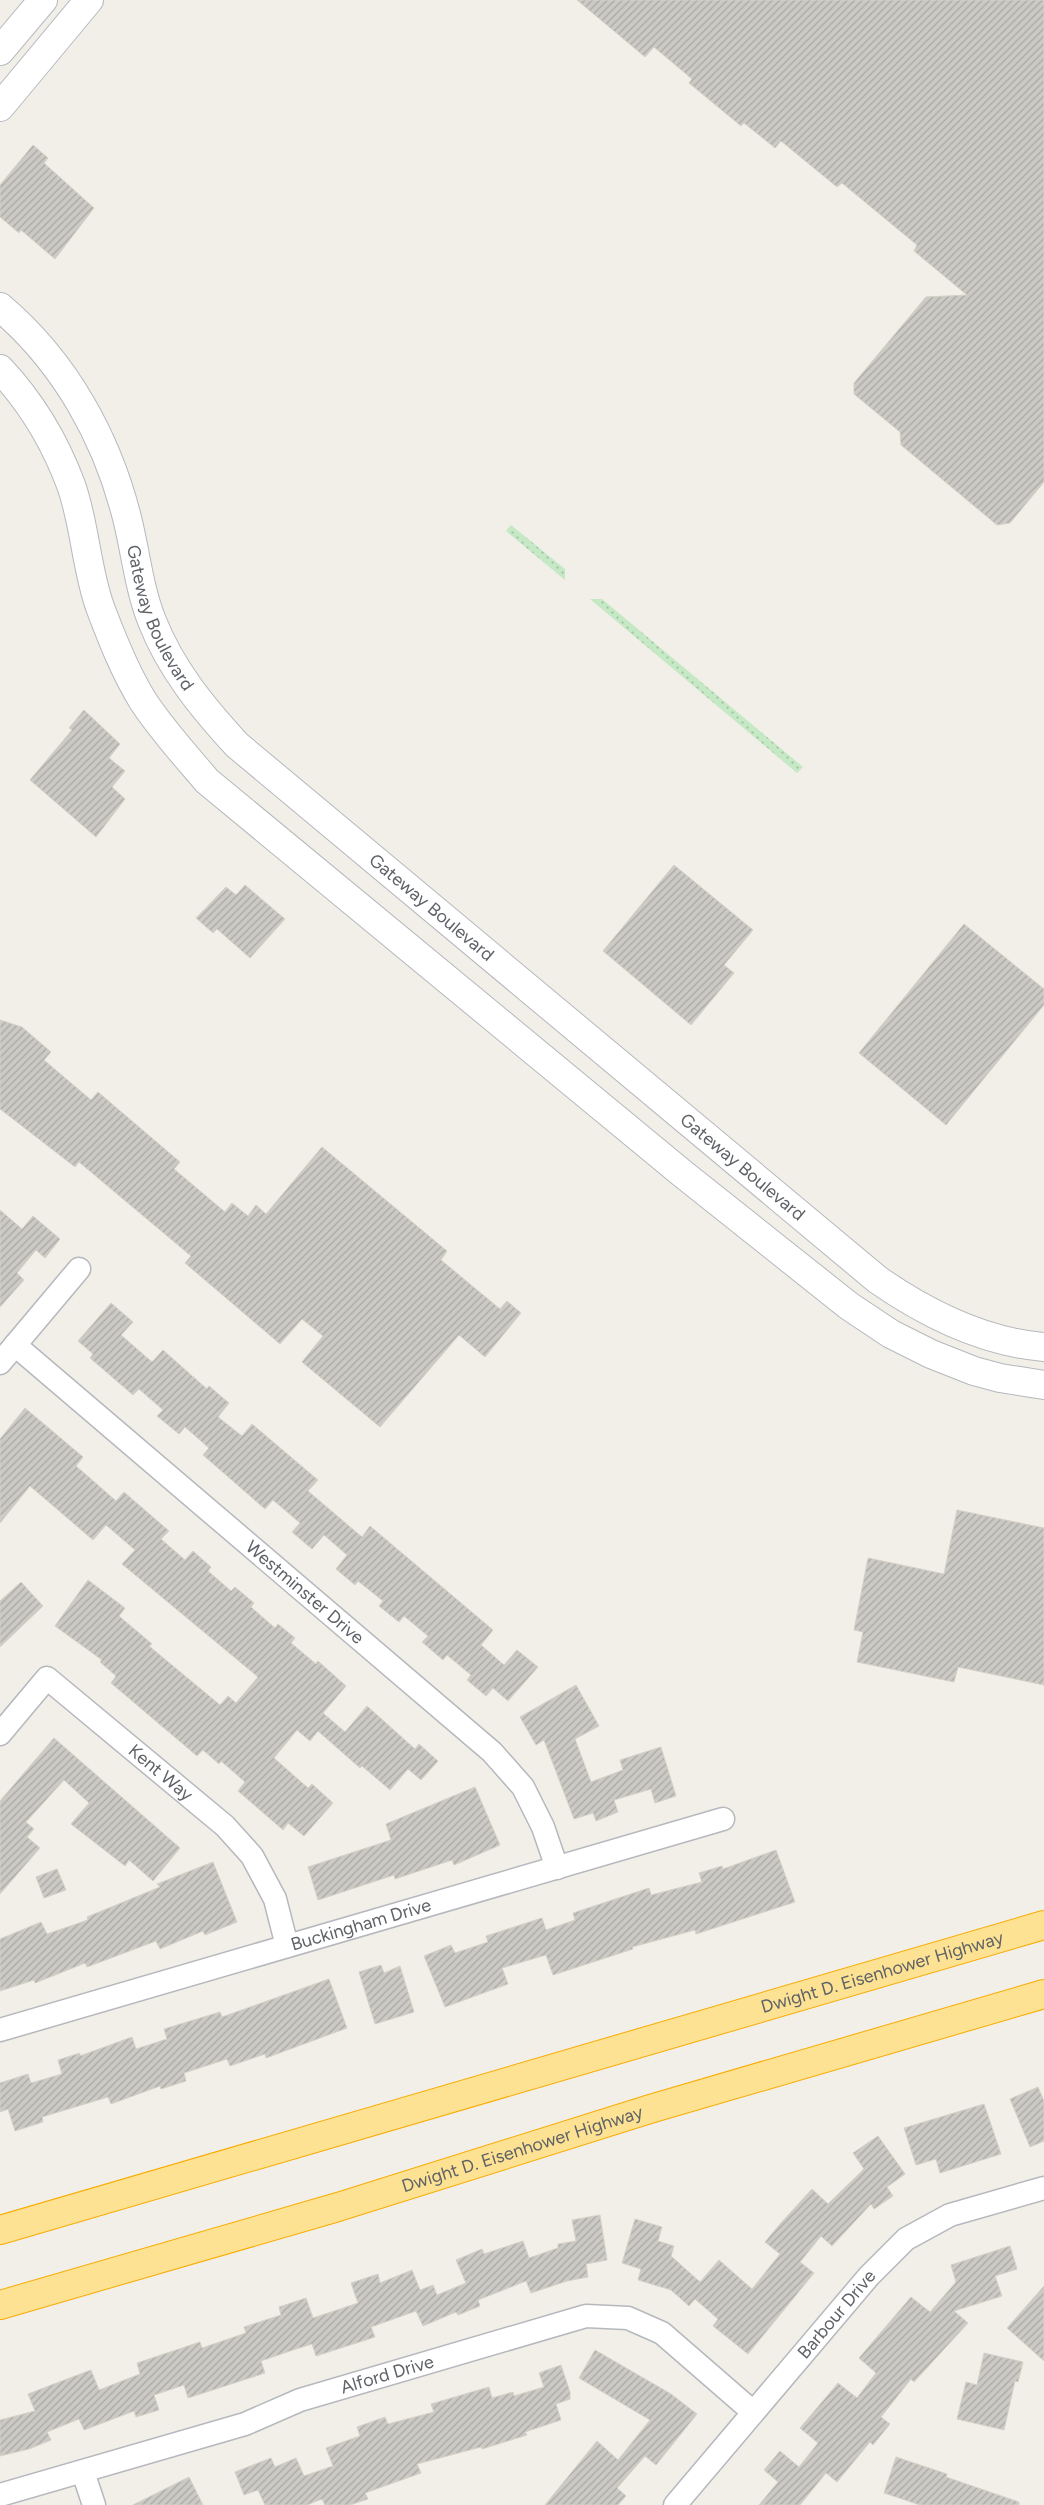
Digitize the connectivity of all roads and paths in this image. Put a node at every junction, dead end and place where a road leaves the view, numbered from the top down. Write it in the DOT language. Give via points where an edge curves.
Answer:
graph roads {
  1 [pos="43,0"];
  2 [pos="89,0"];
  3 [pos="0,51"];
  4 [pos="0,107"];
  5 [pos="0,307"];
  6 [pos="0,369"];
  7 [pos="79,1269"];
  8 [pos="15,1345"];
  9 [pos="1044,1346"];
  10 [pos="0,1363"];
  11 [pos="1044,1385"];
  12 [pos="0,1734"];
  13 [pos="723,1819"];
  14 [pos="557,1868"];
  15 [pos="1044,1925"];
  16 [pos="287,1946"];
  17 [pos="1044,1994"];
  18 [pos="0,2030"];
  19 [pos="1044,2188"];
  20 [pos="0,2230"];
  21 [pos="0,2305"];
  22 [pos="753,2412"];
  23 [pos="83,2472"];
  24 [pos="0,2495"];
  25 [pos="94,2505"];
  26 [pos="675,2505"];
  1 -- 3 [label="street"];
  2 -- 4 [label="street"];
  5 -- 9 [label="street, Gateway Boulevard" via="50,356 83,406 114,474 128,522 138,580 152,621 178,674 237,745 878,1280 909,1302 945,1320 987,1335"];
  6 -- 11 [label="street" via="17,387 46,431 71,486 100,605 120,657 148,707 207,781 683,1174 849,1306 891,1334 931,1354 974,1371"];
  7 -- 8 [label="street"];
  8 -- 10 [label="street"];
  8 -- 14 [label="street, Westminster Drive" via="492,1752 523,1787 543,1827"];
  12 -- 16 [label="street, Kent Way" via="47,1678 226,1826 252,1856 274,1898"];
  13 -- 14 [label="street, Buckingham Drive"];
  14 -- 16 [label="street, Buckingham Drive"];
  15 -- 20 [label="highway, Dwight D. Eisenhower Highway"];
  16 -- 18 [label="street, Buckingham Drive"];
  17 -- 21 [label="highway, Dwight D. Eisenhower Highway" via="650,2109 338,2207"];
  19 -- 22 [label="street, Barbour Drive" via="950,2215 906,2239 869,2276"];
  22 -- 23 [label="street, Alford Drive" via="662,2333 628,2318 586,2316 300,2400 245,2424"];
  22 -- 26 [label="street, Barbour Drive"];
  23 -- 24 [label="street, Alford Drive"];
  23 -- 25 [label="street"];
}
